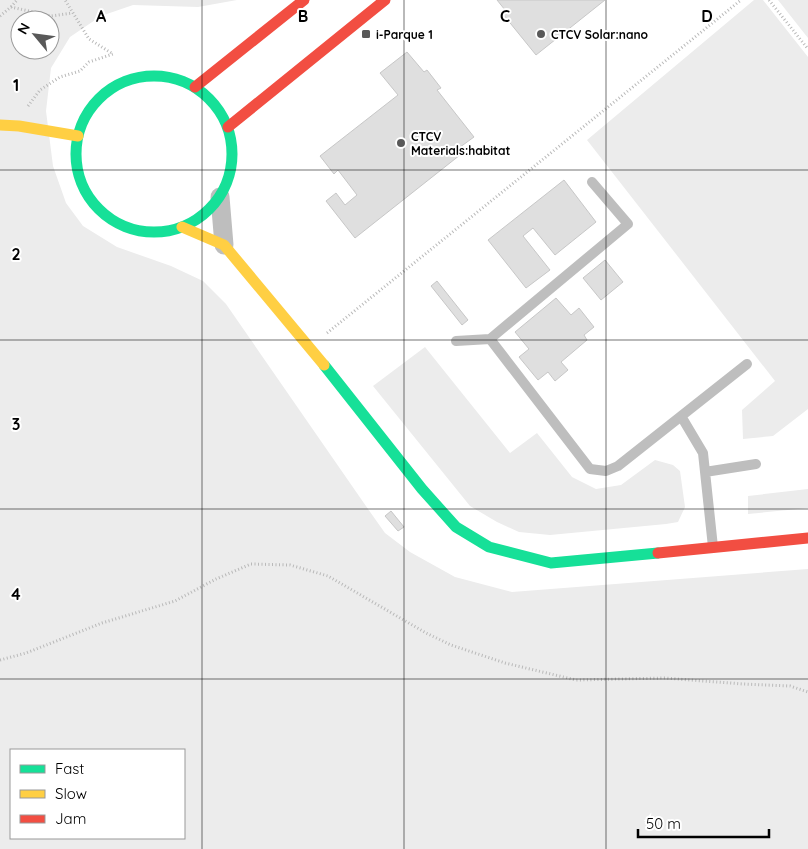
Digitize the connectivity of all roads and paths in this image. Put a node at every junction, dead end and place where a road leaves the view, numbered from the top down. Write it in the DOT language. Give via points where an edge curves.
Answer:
graph roads {
  1 [pos="17,0"];
  2 [pos="65,0"];
  3 [pos="304,0"];
  4 [pos="385,0"];
  5 [pos="741,0"];
  6 [pos="769,0"];
  7 [pos="11,8"];
  8 [pos="72,13"];
  9 [pos="0,16"];
  10 [pos="808,49"];
  11 [pos="195,87"];
  12 [pos="0,125"];
  13 [pos="19,126"];
  14 [pos="228,127"];
  15 [pos="78,136"];
  16 [pos="592,182"];
  17 [pos="220,197"];
  18 [pos="182,227"];
  19 [pos="224,245"];
  20 [pos="490,339"];
  21 [pos="456,341"];
  22 [pos="310,347"];
  23 [pos="746,364"];
  24 [pos="681,416"];
  25 [pos="756,464"];
  26 [pos="705,472"];
  27 [pos="808,538"];
  28 [pos="713,548"];
  29 [pos="0,660"];
  30 [pos="808,692"];
  1 -- 7 [label="path"];
  2 -- 8 [label="path"];
  3 -- 11 [label="street"];
  4 -- 14 [label="street"];
  5 -- 22 [label="path"];
  6 -- 10 [label="path"];
  7 -- 8 [label="path" via="51,16"];
  7 -- 9 [label="path"];
  8 -- 13 [label="path" via="89,39 113,54 89,62 80,71 60,77 40,90 25,110"];
  11 -- 14 [label="street" via="215,104"];
  11 -- 15 [label="street" via="172,77 148,76 124,81 103,94 87,113"];
  12 -- 13 [label="street"];
  13 -- 15 [label="street"];
  14 -- 17 [label="street" via="233,151 230,175"];
  15 -- 18 [label="street" via="76,161 82,185 93,204 108,218 131,229 157,233"];
  16 -- 20 [label="lane" via="628,224"];
  17 -- 18 [label="street" via="203,215"];
  17 -- 19 [label="street"];
  18 -- 19 [label="street"];
  19 -- 22 [label="street"];
  20 -- 21 [label="lane"];
  20 -- 24 [label="lane" via="590,469 606,471 618,466"];
  22 -- 28 [label="street" via="422,490 456,527 489,547 551,563"];
  23 -- 24 [label="lane"];
  24 -- 26 [label="lane" via="703,453"];
  25 -- 26 [label="lane"];
  26 -- 28 [label="lane"];
  27 -- 28 [label="street"];
  29 -- 30 [label="path" via="102,623 176,601 251,564 290,565 328,576 451,645 505,663 576,680 664,678 790,686"];
}
